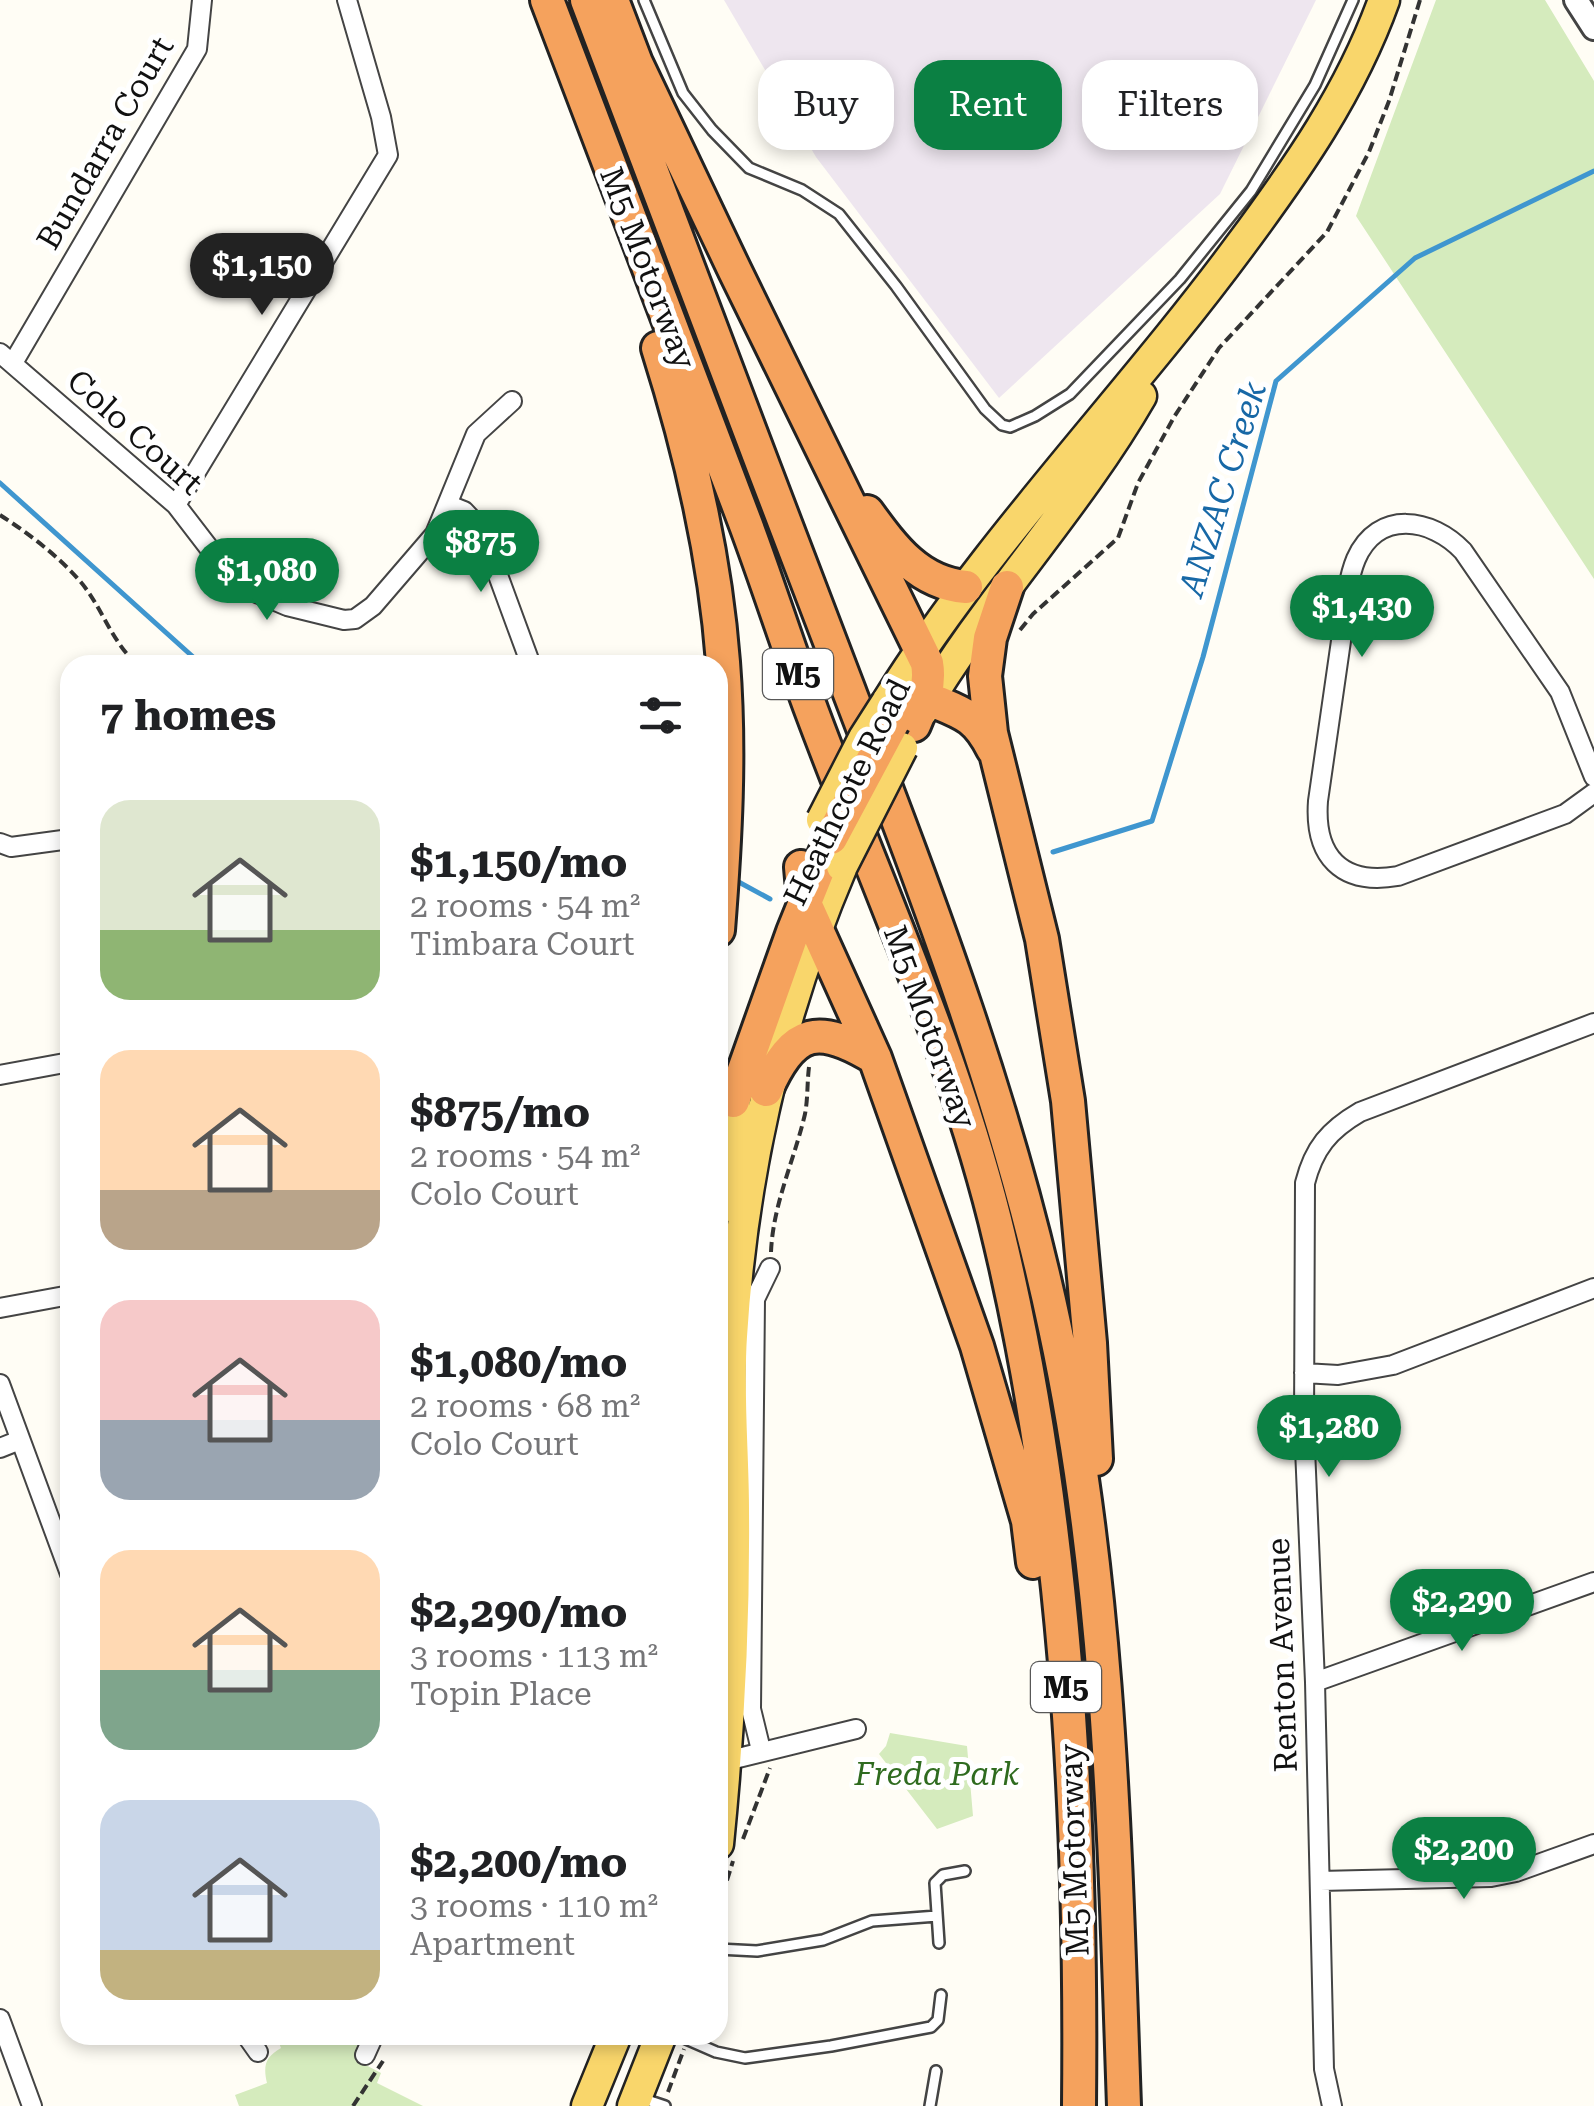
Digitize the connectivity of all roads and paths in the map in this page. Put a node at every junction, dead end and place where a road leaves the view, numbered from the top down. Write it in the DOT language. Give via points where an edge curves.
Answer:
graph roads {
  1 [pos="202,0"];
  2 [pos="347,0"];
  3 [pos="546,0"];
  4 [pos="587,0"];
  5 [pos="612,0"];
  6 [pos="644,0"];
  7 [pos="1353,0"];
  8 [pos="1384,0"];
  9 [pos="1420,0"];
  10 [pos="1576,0"];
  11 [pos="1594,28"];
  12 [pos="1188,316"];
  13 [pos="6,358"];
  14 [pos="512,401"];
  15 [pos="829,460"];
  16 [pos="176,505"];
  17 [pos="450,505"];
  18 [pos="0,515"];
  19 [pos="966,587"];
  20 [pos="1007,587"];
  21 [pos="1018,633"];
  22 [pos="921,648"];
  23 [pos="130,655"];
  24 [pos="527,655"];
  25 [pos="723,655"];
  26 [pos="909,716"];
  27 [pos="999,762"];
  28 [pos="1594,777"];
  29 [pos="1594,792"];
  30 [pos="60,840"];
  31 [pos="832,841"];
  32 [pos="0,843"];
  33 [pos="801,867"];
  34 [pos="811,917"];
  35 [pos="1594,1023"];
  36 [pos="874,1058"];
  37 [pos="813,1062"];
  38 [pos="60,1064"];
  39 [pos="0,1075"];
  40 [pos="766,1090"];
  41 [pos="733,1101"];
  42 [pos="728,1137"];
  43 [pos="770,1268"];
  44 [pos="1594,1288"];
  45 [pos="60,1297"];
  46 [pos="0,1308"];
  47 [pos="1304,1373"];
  48 [pos="0,1384"];
  49 [pos="20,1440"];
  50 [pos="0,1448"];
  51 [pos="60,1547"];
  52 [pos="1594,1582"];
  53 [pos="728,1638"];
  54 [pos="1315,1682"];
  55 [pos="1108,1718"];
  56 [pos="856,1729"];
  57 [pos="761,1750"];
  58 [pos="728,1762"];
  59 [pos="1594,1844"];
  60 [pos="965,1871"];
  61 [pos="1320,1881"];
  62 [pos="937,1916"];
  63 [pos="940,1943"];
  64 [pos="728,1949"];
  65 [pos="941,1995"];
  66 [pos="0,2019"];
  67 [pos="1080,2019"];
  68 [pos="253,2045"];
  69 [pos="370,2045"];
  70 [pos="612,2045"];
  71 [pos="672,2045"];
  72 [pos="672,2045"];
  73 [pos="701,2045"];
  74 [pos="258,2052"];
  75 [pos="365,2056"];
  76 [pos="936,2071"];
  77 [pos="649,2104"];
  78 [pos="32,2106"];
  79 [pos="586,2106"];
  80 [pos="930,2106"];
  81 [pos="1079,2106"];
  82 [pos="1124,2106"];
  83 [pos="1332,2106"];
  1 -- 13 [label="street, Bundarra Court" via="197,50"];
  2 -- 16 [label="street" via="388,155"];
  3 -- 25 [label="highway" via="663,363 706,534"];
  3 -- 67 [label="highway, M5 Motorway / M5" via="947,1060 994,1218 1049,1508 1071,1750"];
  4 -- 55 [label="highway, M5 Motorway / M5" via="975,1031 1056,1329 1082,1478"];
  5 -- 15 [label="highway" via="636,63"];
  6 -- 7 [label="lane" via="683,93 712,130 749,168 840,214 985,409 1010,426 1070,394 1239,206 1315,86"];
  8 -- 12 [label="main road, Heathcote Road" via="1348,82 1286,187"];
  9 -- 21 [label="path" via="1376,135 1327,232 1219,348 1138,483 1118,538"];
  10 -- 11 [label="street"];
  12 -- 19 [label="main road, Heathcote Road"];
  12 -- 20 [label="main road, Heathcote Road" via="1116,439"];
  13 -- 16 [label="street, Colo Court"];
  14 -- 17 [label="street, Colo Court" via="476,434"];
  15 -- 19 [label="highway" via="923,574"];
  15 -- 22 [label="highway"];
  16 -- 17 [label="street, Colo Court" via="229,574 252,591 344,620 373,606 424,549"];
  17 -- 24 [label="street" via="482,529"];
  18 -- 23 [label="path" via="80,582"];
  19 -- 22 [label="main road, Heathcote Road"];
  20 -- 26 [label="main road, Heathcote Road"];
  20 -- 27 [label="highway" via="986,676"];
  22 -- 26 [label="highway" via="930,675"];
  26 -- 27 [label="highway" via="971,716"];
  26 -- 31 [label="highway, bridge"];
  27 -- 55 [label="highway" via="1042,939 1068,1101 1090,1343"];
  28 -- 29 [label="street" via="1560,692 1463,551 1432,526 1413,522 1367,543 1348,593 1318,801 1318,834 1334,862 1369,880 1398,876 1565,814"];
  30 -- 32 [label="street"];
  31 -- 33 [label="main road, Heathcote Road"];
  31 -- 34 [label="highway"];
  33 -- 34 [label="highway"];
  33 -- 41 [label="main road, Heathcote Road" via="762,969"];
  34 -- 36 [label="highway"];
  34 -- 40 [label="main road, Heathcote Road"];
  34 -- 41 [label="highway"];
  35 -- 47 [label="street, Renton Avenue" via="1360,1112 1325,1137 1306,1183"];
  36 -- 40 [label="highway" via="822,1036 788,1050"];
  36 -- 67 [label="highway" via="977,1346 1028,1521 1052,1704 1060,1897"];
  37 -- 43 [label="path" via="772,1226"];
  38 -- 39 [label="street"];
  40 -- 53 [label="main road, Heathcote Road" via="741,1228 732,1340"];
  41 -- 42 [label="main road, Heathcote Road"];
  43 -- 57 [label="street" via="755,1299 751,1709"];
  44 -- 47 [label="street" via="1393,1365 1338,1375"];
  45 -- 46 [label="street"];
  47 -- 54 [label="street, Renton Avenue"];
  48 -- 49 [label="street"];
  49 -- 50 [label="street"];
  49 -- 51 [label="street"];
  52 -- 54 [label="street"];
  54 -- 61 [label="street, Renton Avenue"];
  55 -- 82 [label="highway, M5 Motorway / M5"];
  56 -- 57 [label="street"];
  57 -- 58 [label="street"];
  59 -- 61 [label="street" via="1491,1877"];
  60 -- 62 [label="lane" via="935,1883"];
  61 -- 83 [label="street, Renton Avenue" via="1324,2070"];
  62 -- 63 [label="lane"];
  62 -- 64 [label="lane" via="872,1921 822,1940 757,1952"];
  65 -- 73 [label="lane" via="932,2027 739,2058"];
  66 -- 78 [label="street"];
  67 -- 81 [label="highway, M5 Motorway / M5"];
  68 -- 74 [label="street"];
  69 -- 75 [label="street"];
  70 -- 79 [label="main road"];
  71 -- 77 [label="main road"];
  72 -- 77 [label="path"];
  76 -- 80 [label="lane"];
}
